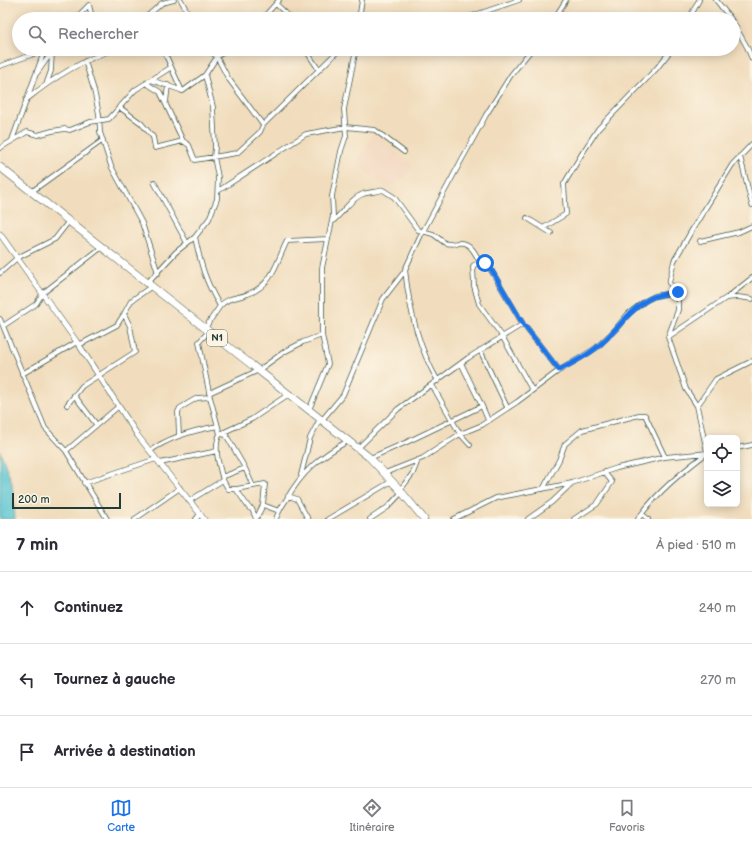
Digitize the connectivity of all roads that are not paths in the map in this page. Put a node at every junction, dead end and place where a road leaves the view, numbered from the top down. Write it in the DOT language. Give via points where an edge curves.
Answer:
graph roads {
  1 [pos="174,0"];
  2 [pos="181,0"];
  3 [pos="362,0"];
  4 [pos="518,0"];
  5 [pos="566,0"];
  6 [pos="699,0"];
  7 [pos="716,0"];
  8 [pos="277,2"];
  9 [pos="82,12"];
  10 [pos="91,12"];
  11 [pos="151,12"];
  12 [pos="187,12"];
  13 [pos="268,12"];
  14 [pos="286,12"];
  15 [pos="360,12"];
  16 [pos="483,12"];
  17 [pos="558,12"];
  18 [pos="693,12"];
  19 [pos="725,12"];
  20 [pos="740,34"];
  21 [pos="28,56"];
  22 [pos="41,56"];
  23 [pos="50,56"];
  24 [pos="52,56"];
  25 [pos="96,56"];
  26 [pos="166,56"];
  27 [pos="309,56"];
  28 [pos="333,56"];
  29 [pos="355,56"];
  30 [pos="526,56"];
  31 [pos="666,56"];
  32 [pos="218,57"];
  33 [pos="752,59"];
  34 [pos="85,62"];
  35 [pos="0,66"];
  36 [pos="170,68"];
  37 [pos="318,70"];
  38 [pos="35,75"];
  39 [pos="205,75"];
  40 [pos="151,80"];
  41 [pos="47,82"];
  42 [pos="146,83"];
  43 [pos="168,85"];
  44 [pos="182,91"];
  45 [pos="26,100"];
  46 [pos="165,104"];
  47 [pos="119,108"];
  48 [pos="99,122"];
  49 [pos="263,125"];
  50 [pos="346,127"];
  51 [pos="12,140"];
  52 [pos="102,140"];
  53 [pos="183,141"];
  54 [pos="752,144"];
  55 [pos="0,148"];
  56 [pos="404,152"];
  57 [pos="740,156"];
  58 [pos="214,157"];
  59 [pos="0,167"];
  60 [pos="154,182"];
  61 [pos="32,192"];
  62 [pos="218,192"];
  63 [pos="752,205"];
  64 [pos="527,218"];
  65 [pos="69,221"];
  66 [pos="332,222"];
  67 [pos="752,226"];
  68 [pos="543,228"];
  69 [pos="422,231"];
  70 [pos="551,233"];
  71 [pos="0,234"];
  72 [pos="194,237"];
  73 [pos="328,239"];
  74 [pos="700,241"];
  75 [pos="187,243"];
  76 [pos="102,248"];
  77 [pos="17,258"];
  78 [pos="480,263"];
  79 [pos="405,269"];
  80 [pos="0,273"];
  81 [pos="158,273"];
  82 [pos="752,278"];
  83 [pos="150,285"];
  84 [pos="678,292"];
  85 [pos="42,293"];
  86 [pos="725,299"];
  87 [pos="752,299"];
  88 [pos="220,306"];
  89 [pos="124,314"];
  90 [pos="0,319"];
  91 [pos="523,324"];
  92 [pos="3,326"];
  93 [pos="207,330"];
  94 [pos="322,335"];
  95 [pos="502,336"];
  96 [pos="668,337"];
  97 [pos="78,344"];
  98 [pos="480,350"];
  99 [pos="752,361"];
  100 [pos="461,364"];
  101 [pos="259,370"];
  102 [pos="559,370"];
  103 [pos="22,374"];
  104 [pos="99,374"];
  105 [pos="438,381"];
  106 [pos="432,385"];
  107 [pos="532,390"];
  108 [pos="289,394"];
  109 [pos="74,395"];
  110 [pos="210,395"];
  111 [pos="67,405"];
  112 [pos="119,406"];
  113 [pos="482,406"];
  114 [pos="697,406"];
  115 [pos="507,407"];
  116 [pos="309,410"];
  117 [pos="321,419"];
  118 [pos="453,420"];
  119 [pos="488,420"];
  120 [pos="96,424"];
  121 [pos="218,426"];
  122 [pos="220,434"];
  123 [pos="460,434"];
  124 [pos="179,436"];
  125 [pos="704,439"];
  126 [pos="348,441"];
  127 [pos="470,445"];
  128 [pos="752,445"];
  129 [pos="740,447"];
  130 [pos="358,448"];
  131 [pos="66,451"];
  132 [pos="150,451"];
  133 [pos="217,451"];
  134 [pos="704,453"];
  135 [pos="704,455"];
  136 [pos="665,457"];
  137 [pos="370,458"];
  138 [pos="418,460"];
  139 [pos="158,461"];
  140 [pos="245,468"];
  141 [pos="604,472"];
  142 [pos="385,473"];
  143 [pos="301,476"];
  144 [pos="222,478"];
  145 [pos="392,480"];
  146 [pos="84,482"];
  147 [pos="572,483"];
  148 [pos="253,486"];
  149 [pos="180,488"];
  150 [pos="236,489"];
  151 [pos="543,489"];
  152 [pos="401,491"];
  153 [pos="288,496"];
  154 [pos="189,501"];
  155 [pos="263,505"];
  156 [pos="279,511"];
  157 [pos="642,514"];
  158 [pos="202,517"];
  159 [pos="107,519"];
  160 [pos="135,519"];
  161 [pos="196,519"];
  162 [pos="256,519"];
  163 [pos="276,519"];
  164 [pos="308,519"];
  165 [pos="328,519"];
  166 [pos="370,519"];
  167 [pos="424,519"];
  168 [pos="454,519"];
  169 [pos="528,519"];
  170 [pos="574,519"];
  171 [pos="638,519"];
  172 [pos="648,519"];
  1 -- 11 [label="street" via="162,3"];
  2 -- 12 [label="street"];
  3 -- 15 [label="street"];
  4 -- 16 [label="street"];
  5 -- 17 [label="street"];
  6 -- 18 [label="street"];
  7 -- 19 [label="street"];
  8 -- 13 [label="street"];
  8 -- 14 [label="street"];
  9 -- 10 [label="street" via="89,5"];
  20 -- 33 [label="street"];
  21 -- 35 [label="street"];
  22 -- 38 [label="street"];
  23 -- 38 [label="street"];
  24 -- 41 [label="street" via="51,72"];
  25 -- 34 [label="street"];
  26 -- 36 [label="street"];
  27 -- 37 [label="street"];
  28 -- 37 [label="street"];
  29 -- 50 [label="street" via="344,109"];
  30 -- 69 [label="street" via="486,115"];
  31 -- 68 [label="street" via="598,129 564,184 566,214"];
  32 -- 39 [label="street"];
  32 -- 49 [label="street" via="228,78"];
  34 -- 41 [label="street"];
  34 -- 48 [label="street" via="94,90"];
  36 -- 40 [label="street"];
  36 -- 44 [label="street"];
  37 -- 49 [label="street"];
  38 -- 45 [label="street"];
  39 -- 44 [label="street"];
  39 -- 58 [label="street" via="213,107"];
  40 -- 42 [label="street"];
  40 -- 43 [label="street"];
  41 -- 45 [label="street"];
  42 -- 46 [label="street" via="160,92"];
  42 -- 47 [label="street" via="135,90"];
  43 -- 44 [label="street"];
  43 -- 46 [label="street"];
  45 -- 51 [label="street"];
  46 -- 53 [label="street"];
  47 -- 48 [label="street" via="109,119"];
  47 -- 53 [label="street" via="141,123 153,137 155,148"];
  48 -- 51 [label="street" via="38,135 27,132"];
  48 -- 52 [label="street"];
  49 -- 58 [label="street" via="260,132 236,153"];
  50 -- 56 [label="street" via="375,130"];
  50 -- 62 [label="street" via="306,134"];
  50 -- 66 [label="street" via="332,196"];
  51 -- 55 [label="street"];
  52 -- 61 [label="street"];
  52 -- 81 [label="street" via="111,166 142,223"];
  53 -- 58 [label="street" via="189,145 195,160"];
  54 -- 57 [label="street"];
  57 -- 63 [label="street"];
  57 -- 84 [label="street" via="674,261 669,283"];
  58 -- 62 [label="street"];
  59 -- 61 [label="main road, N1"];
  60 -- 75 [label="street"];
  61 -- 65 [label="main road, N1"];
  62 -- 72 [label="street" via="209,219"];
  64 -- 68 [label="street"];
  65 -- 76 [label="main road, N1"];
  65 -- 77 [label="street" via="55,239"];
  66 -- 69 [label="street" via="342,215 352,201 363,194 383,190 394,197 418,230"];
  66 -- 73 [label="street"];
  67 -- 74 [label="street" via="739,232"];
  68 -- 70 [label="street"];
  69 -- 78 [label="street" via="433,234 446,243 468,244"];
  69 -- 79 [label="street"];
  71 -- 77 [label="street"];
  72 -- 75 [label="street"];
  72 -- 88 [label="street" via="202,272"];
  73 -- 88 [label="street" via="287,241 273,274 264,285 248,294 228,298"];
  73 -- 94 [label="street" via="322,268"];
  75 -- 81 [label="street"];
  76 -- 83 [label="main road, N1"];
  76 -- 85 [label="street"];
  77 -- 80 [label="street"];
  77 -- 85 [label="street"];
  78 -- 91 [label="street" via="488,264"];
  78 -- 95 [label="street" via="473,266 477,300"];
  79 -- 105 [label="street" via="410,305 421,347"];
  79 -- 117 [label="street" via="383,299 342,395"];
  81 -- 83 [label="street"];
  82 -- 86 [label="street"];
  83 -- 89 [label="street" via="131,301"];
  83 -- 93 [label="main road, N1"];
  84 -- 96 [label="street" via="678,310"];
  84 -- 102 [label="street" via="655,296 645,301 628,314 596,348"];
  85 -- 92 [label="street" via="36,304"];
  85 -- 97 [label="street"];
  86 -- 87 [label="street"];
  86 -- 96 [label="street"];
  88 -- 93 [label="street"];
  89 -- 97 [label="street" via="118,324"];
  89 -- 104 [label="street" via="130,326 134,352"];
  90 -- 92 [label="street"];
  91 -- 95 [label="street"];
  91 -- 102 [label="street"];
  92 -- 103 [label="street"];
  93 -- 101 [label="main road, N1"];
  93 -- 110 [label="street" via="199,342"];
  94 -- 101 [label="street" via="284,352"];
  94 -- 116 [label="street" via="328,364"];
  95 -- 98 [label="street"];
  95 -- 107 [label="street"];
  96 -- 114 [label="street" via="686,390"];
  97 -- 103 [label="street"];
  97 -- 104 [label="street"];
  98 -- 100 [label="street"];
  98 -- 115 [label="street"];
  99 -- 114 [label="street" via="716,379"];
  100 -- 105 [label="street"];
  100 -- 113 [label="street"];
  101 -- 108 [label="main road, N1"];
  101 -- 110 [label="street"];
  102 -- 107 [label="street"];
  103 -- 131 [label="street" via="45,428"];
  104 -- 109 [label="street"];
  104 -- 112 [label="street"];
  105 -- 106 [label="street"];
  106 -- 118 [label="street"];
  106 -- 130 [label="street" via="398,409"];
  107 -- 115 [label="street"];
  108 -- 116 [label="main road, N1"];
  108 -- 122 [label="street" via="252,419"];
  109 -- 111 [label="street"];
  109 -- 120 [label="street"];
  110 -- 121 [label="street"];
  110 -- 124 [label="street" via="197,398 180,408"];
  112 -- 120 [label="street"];
  112 -- 132 [label="street"];
  113 -- 118 [label="street"];
  113 -- 119 [label="street"];
  114 -- 125 [label="street"];
  115 -- 119 [label="street"];
  116 -- 117 [label="main road, N1"];
  117 -- 126 [label="main road, N1"];
  117 -- 143 [label="street" via="310,438"];
  118 -- 123 [label="street"];
  118 -- 137 [label="street"];
  119 -- 123 [label="street"];
  120 -- 131 [label="street"];
  121 -- 122 [label="street"];
  121 -- 124 [label="street" via="198,429"];
  122 -- 133 [label="street" via="217,439"];
  122 -- 140 [label="street" via="226,435"];
  123 -- 127 [label="street"];
  123 -- 138 [label="street"];
  124 -- 132 [label="street"];
  126 -- 130 [label="main road, N1"];
  126 -- 143 [label="street" via="322,457"];
  128 -- 129 [label="street"];
  130 -- 137 [label="main road, N1"];
  131 -- 146 [label="street"];
  132 -- 139 [label="street"];
  133 -- 139 [label="street"];
  133 -- 144 [label="street"];
  134 -- 136 [label="street"];
  135 -- 157 [label="street" via="677,476 649,503"];
  136 -- 141 [label="street"];
  136 -- 151 [label="street" via="645,415 639,414 582,430 570,439 565,444"];
  137 -- 142 [label="main road, N1"];
  138 -- 142 [label="street"];
  138 -- 152 [label="street"];
  139 -- 146 [label="street"];
  139 -- 149 [label="street"];
  140 -- 144 [label="street"];
  140 -- 148 [label="street"];
  141 -- 147 [label="street"];
  141 -- 170 [label="street" via="612,482 597,504"];
  142 -- 145 [label="main road, N1"];
  143 -- 153 [label="street"];
  144 -- 150 [label="street" via="228,489"];
  144 -- 154 [label="street"];
  145 -- 152 [label="main road, N1"];
  145 -- 165 [label="street"];
  146 -- 159 [label="street"];
  147 -- 151 [label="street"];
  147 -- 169 [label="street" via="552,502"];
  148 -- 150 [label="street"];
  148 -- 155 [label="street" via="265,484"];
  149 -- 154 [label="street"];
  149 -- 160 [label="street" via="156,503 156,507"];
  150 -- 162 [label="street" via="248,508 252,509"];
  151 -- 168 [label="street" via="496,498"];
  152 -- 166 [label="street" via="388,507"];
  152 -- 167 [label="main road, N1"];
  153 -- 156 [label="street"];
  153 -- 164 [label="street" via="297,499"];
  154 -- 158 [label="street"];
  155 -- 156 [label="street"];
  155 -- 162 [label="street"];
  156 -- 163 [label="street"];
  157 -- 171 [label="street"];
  157 -- 172 [label="street"];
  158 -- 161 [label="street"];
}
